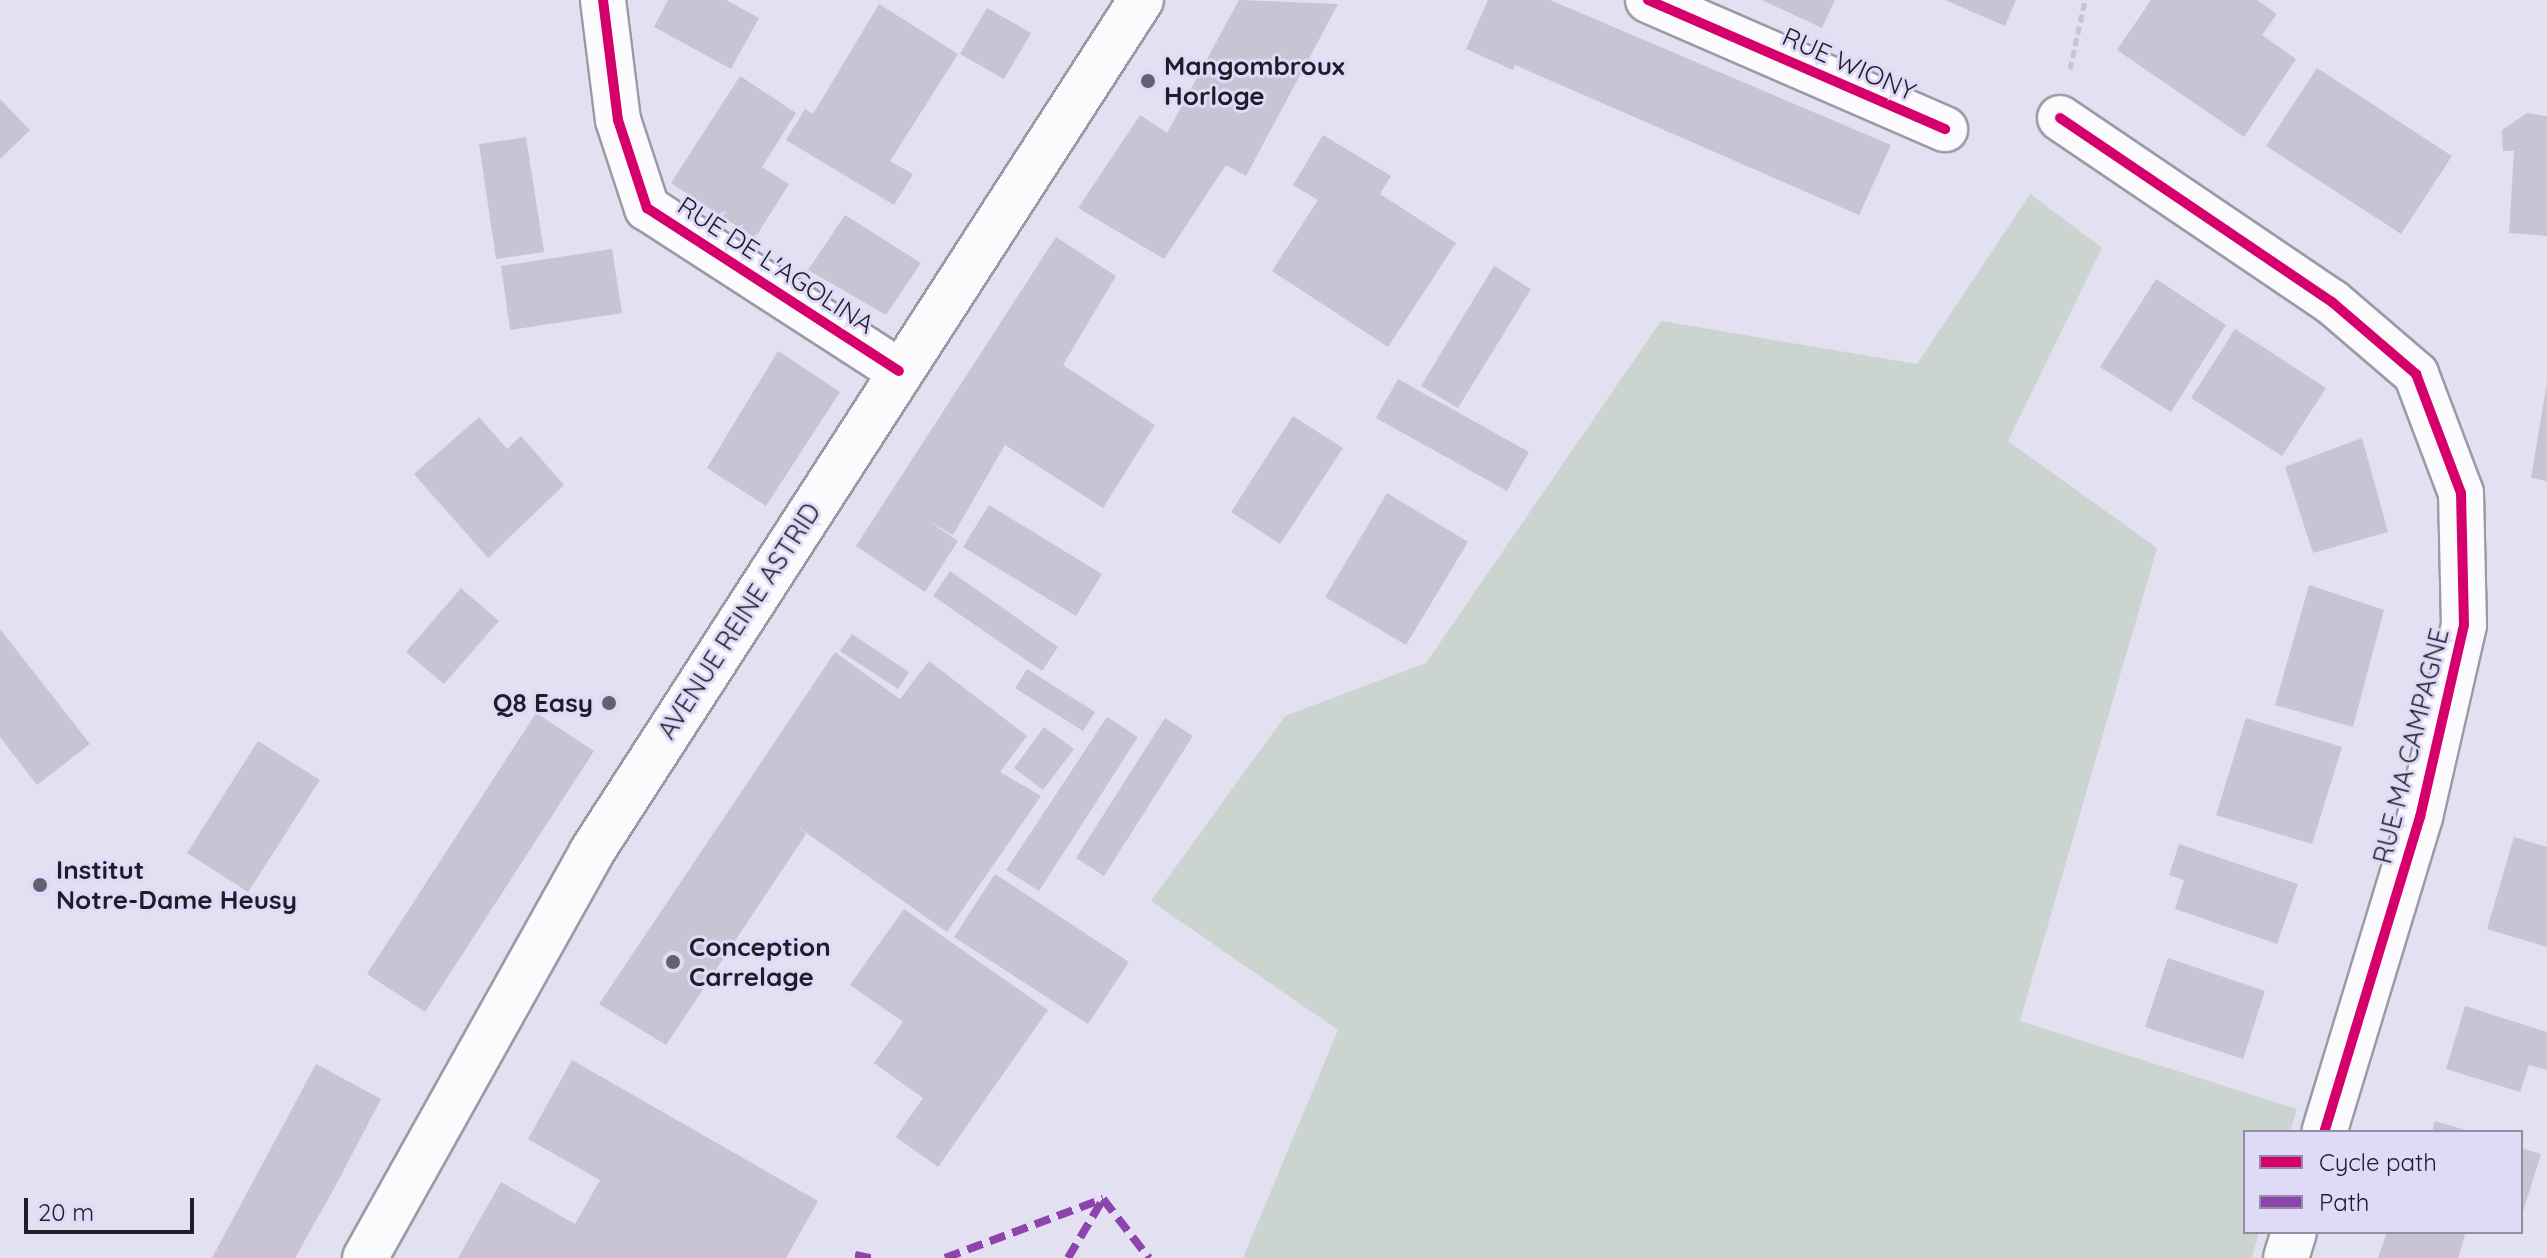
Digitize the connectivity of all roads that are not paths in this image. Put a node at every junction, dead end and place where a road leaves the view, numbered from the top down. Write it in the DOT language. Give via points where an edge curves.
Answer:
graph roads {
  1 [pos="603,0"];
  2 [pos="1141,0"];
  3 [pos="1648,0"];
  4 [pos="2060,118"];
  5 [pos="1945,129"];
  6 [pos="899,371"];
  7 [pos="2325,1130"];
  8 [pos="2293,1234"];
  9 [pos="365,1258"];
  10 [pos="2286,1258"];
  1 -- 6 [label="street, RUE DE L'AGOLINA" via="618,120 647,208"];
  2 -- 6 [label="street, AVENUE REINE ASTRID"];
  3 -- 5 [label="street, RUE WIONY"];
  4 -- 7 [label="street, RUE MA CAMPAGNE" via="2332,302 2416,374 2461,493 2464,625 2420,817"];
  6 -- 9 [label="street, AVENUE REINE ASTRID" via="591,853"];
  8 -- 10 [label="street"];
}
